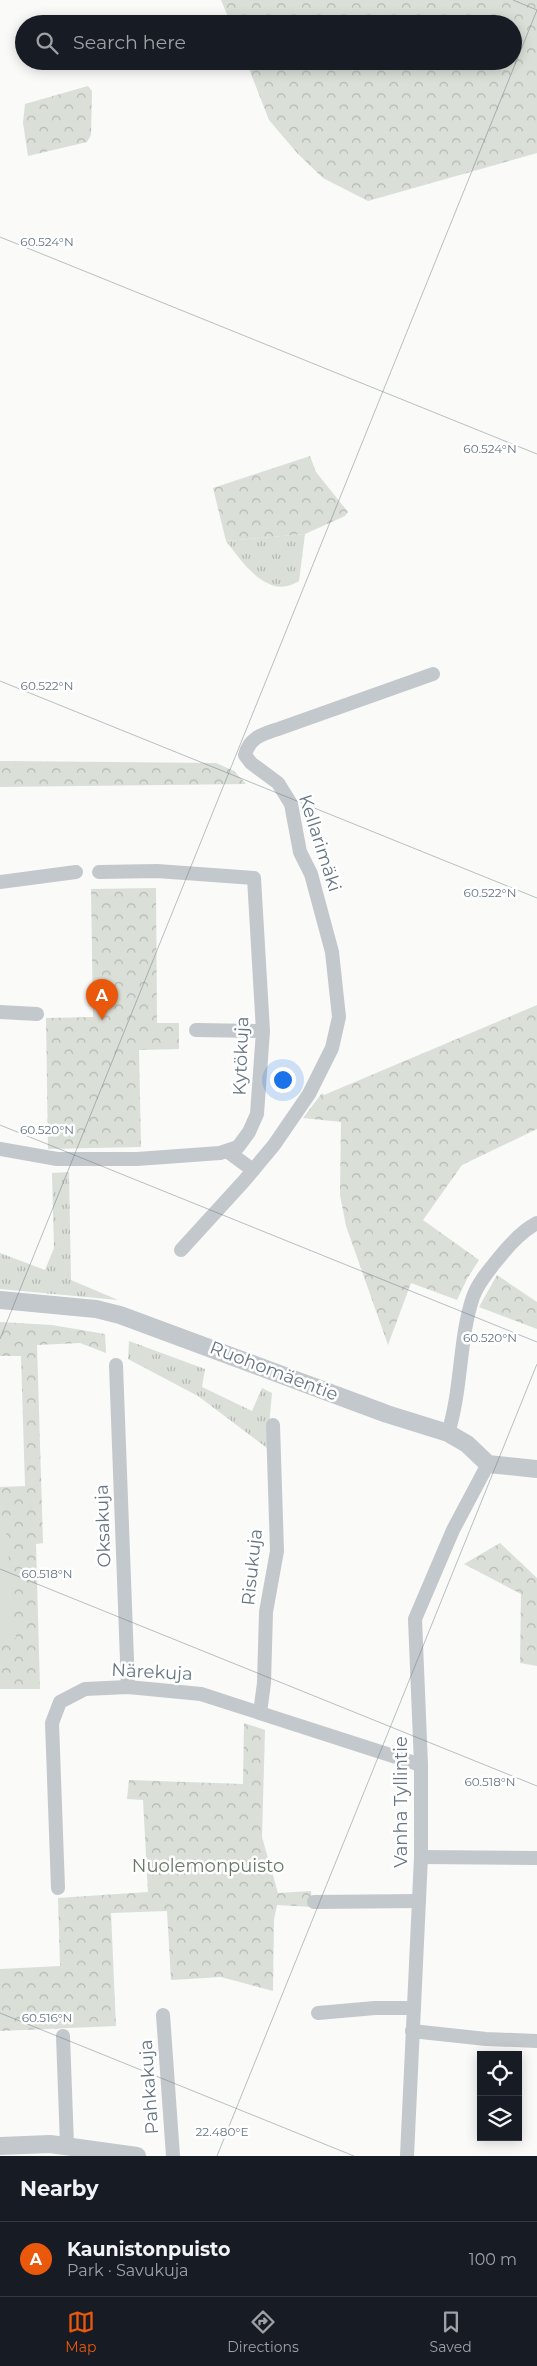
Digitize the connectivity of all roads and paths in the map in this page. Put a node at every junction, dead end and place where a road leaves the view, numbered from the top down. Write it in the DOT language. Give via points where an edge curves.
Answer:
graph roads {
  1 [pos="434,674"];
  2 [pos="76,872"];
  3 [pos="99,872"];
  4 [pos="0,882"];
  5 [pos="0,1012"];
  6 [pos="37,1014"];
  7 [pos="196,1030"];
  8 [pos="263,1031"];
  9 [pos="0,1149"];
  10 [pos="227,1151"];
  11 [pos="252,1170"];
  12 [pos="537,1223"];
  13 [pos="181,1250"];
  14 [pos="0,1300"];
  15 [pos="116,1364"];
  16 [pos="273,1425"];
  17 [pos="448,1433"];
  18 [pos="488,1464"];
  19 [pos="537,1469"];
  20 [pos="128,1687"];
  21 [pos="260,1713"];
  22 [pos="421,1765"];
  23 [pos="421,1857"];
  24 [pos="537,1858"];
  25 [pos="58,1888"];
  26 [pos="419,1901"];
  27 [pos="314,1902"];
  28 [pos="414,2008"];
  29 [pos="318,2014"];
  30 [pos="163,2015"];
  31 [pos="412,2031"];
  32 [pos="63,2036"];
  33 [pos="537,2041"];
  34 [pos="0,2146"];
  35 [pos="67,2146"];
  36 [pos="137,2156"];
  37 [pos="173,2156"];
  38 [pos="407,2156"];
  1 -- 11 [label="street, Kellarimäki" via="256,737 248,744 246,755 251,763 278,783 291,804 300,852 314,883 332,952 339,1017 332,1048 309,1094 274,1145"];
  2 -- 4 [label="street"];
  3 -- 8 [label="street, Kytökuja" via="157,871 254,878"];
  5 -- 6 [label="street"];
  7 -- 8 [label="street"];
  8 -- 10 [label="street, Kytökuja" via="257,1114 238,1147"];
  9 -- 10 [label="street" via="57,1159 137,1159"];
  10 -- 11 [label="street"];
  11 -- 13 [label="street"];
  12 -- 17 [label="street" via="506,1249 473,1297 455,1411"];
  14 -- 17 [label="street, Ruohomäentie" via="86,1307 120,1315 387,1414"];
  15 -- 20 [label="street, Oksakuja"];
  16 -- 21 [label="street, Risukuja" via="277,1551 266,1612"];
  17 -- 18 [label="street, Ruohomäentie" via="467,1444"];
  18 -- 19 [label="street"];
  18 -- 22 [label="street, Vanha Tyllintie" via="453,1530 415,1619"];
  20 -- 21 [label="street, Närekuja" via="201,1694"];
  20 -- 25 [label="street, Närekuja" via="85,1689 60,1702 54,1714"];
  21 -- 22 [label="street, Närekuja"];
  22 -- 23 [label="street, Vanha Tyllintie"];
  23 -- 24 [label="street"];
  23 -- 26 [label="street, Vanha Tyllintie"];
  26 -- 27 [label="street"];
  26 -- 28 [label="street, Vanha Tyllintie"];
  28 -- 29 [label="street"];
  28 -- 31 [label="street, Vanha Tyllintie"];
  30 -- 37 [label="street, Pahkakuja"];
  31 -- 33 [label="street"];
  31 -- 38 [label="street, Vanha Tyllintie"];
  32 -- 35 [label="street"];
  34 -- 35 [label="street"];
  35 -- 36 [label="street"];
}
